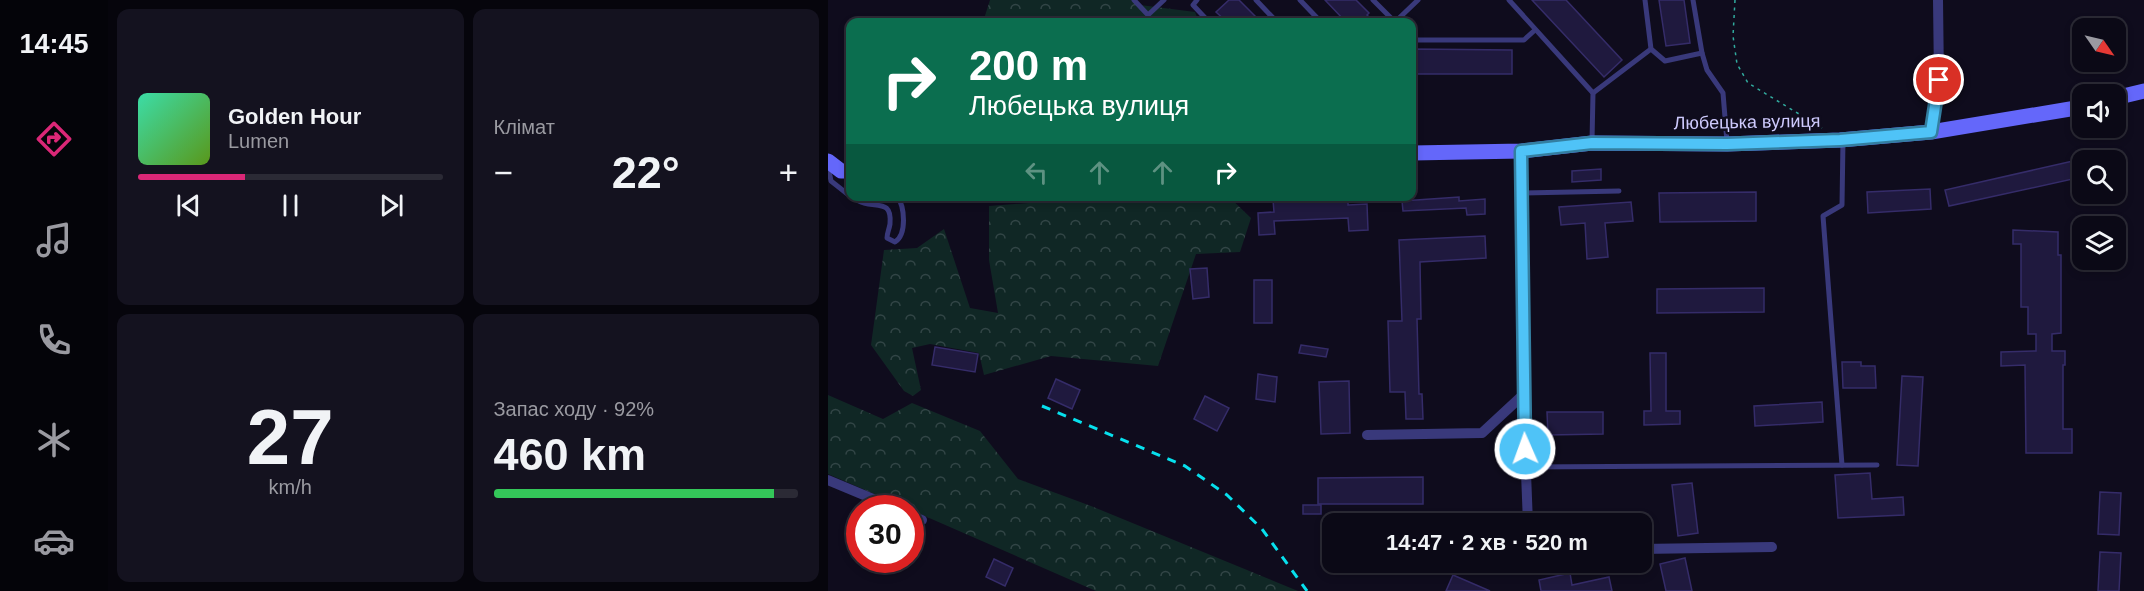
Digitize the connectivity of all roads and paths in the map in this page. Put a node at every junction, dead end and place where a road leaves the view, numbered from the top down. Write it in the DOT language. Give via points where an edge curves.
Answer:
graph roads {
  1 [pos="1134,0"];
  2 [pos="1164,0"];
  3 [pos="1197,0"];
  4 [pos="1256,0"];
  5 [pos="1300,0"];
  6 [pos="1373,0"];
  7 [pos="1418,0"];
  8 [pos="1509,0"];
  9 [pos="1645,0"];
  10 [pos="1693,0"];
  11 [pos="1735,0"];
  12 [pos="1938,0"];
  13 [pos="1205,18"];
  14 [pos="1273,18"];
  15 [pos="1317,18"];
  16 [pos="1391,18"];
  17 [pos="1399,18"];
  18 [pos="1535,30"];
  19 [pos="1416,40"];
  20 [pos="1651,49"];
  21 [pos="1702,53"];
  22 [pos="2144,91"];
  23 [pos="1593,93"];
  24 [pos="2126,96"];
  25 [pos="2072,109"];
  26 [pos="1822,128"];
  27 [pos="1931,132"];
  28 [pos="1843,140"];
  29 [pos="1592,143"];
  30 [pos="1727,144"];
  31 [pos="1521,151"];
  32 [pos="1416,153"];
  33 [pos="828,161"];
  34 [pos="840,172"];
  35 [pos="1619,191"];
  36 [pos="846,192"];
  37 [pos="1522,193"];
  38 [pos="860,201"];
  39 [pos="900,201"];
  40 [pos="1523,395"];
  41 [pos="1367,435"];
  42 [pos="1842,465"];
  43 [pos="1877,465"];
  44 [pos="1526,467"];
  45 [pos="828,480"];
  46 [pos="864,495"];
  47 [pos="1528,513"];
  48 [pos="1773,547"];
  49 [pos="1652,549"];
  1 -- 2 [label="lane" via="1148,15"];
  3 -- 13 [label="lane" via="1193,5"];
  4 -- 14 [label="lane"];
  5 -- 15 [label="lane"];
  6 -- 16 [label="lane"];
  7 -- 17 [label="lane"];
  8 -- 18 [label="lane"];
  9 -- 20 [label="lane"];
  10 -- 21 [label="lane"];
  11 -- 26 [label="path" via="1733,36 1737,64 1748,83"];
  12 -- 27 [label="street" via="1939,80"];
  18 -- 19 [label="lane" via="1524,40"];
  18 -- 23 [label="lane"];
  20 -- 21 [label="lane" via="1665,61"];
  20 -- 23 [label="lane"];
  21 -- 30 [label="lane" via="1707,70 1723,93"];
  22 -- 24 [label="main road"];
  23 -- 29 [label="lane"];
  25 -- 27 [label="main road, Любецька вулиця"];
  27 -- 28 [label="main road, Любецька вулиця"];
  28 -- 30 [label="main road, Любецька вулиця"];
  28 -- 42 [label="lane" via="1842,205 1823,216"];
  29 -- 30 [label="main road, Любецька вулиця"];
  29 -- 31 [label="main road, Любецька вулиця"];
  31 -- 32 [label="main road, Любецька вулиця"];
  31 -- 37 [label="street"];
  33 -- 34 [label="main road"];
  34 -- 36 [label="lane" via="831,182"];
  35 -- 37 [label="lane"];
  37 -- 40 [label="street"];
  38 -- 39 [label="lane" via="886,207 890,225 887,238 895,242 903,228"];
  40 -- 41 [label="street" via="1482,433"];
  40 -- 44 [label="street"];
  42 -- 43 [label="lane"];
  42 -- 44 [label="lane"];
  44 -- 47 [label="street"];
  45 -- 46 [label="street"];
  48 -- 49 [label="street"];
}
